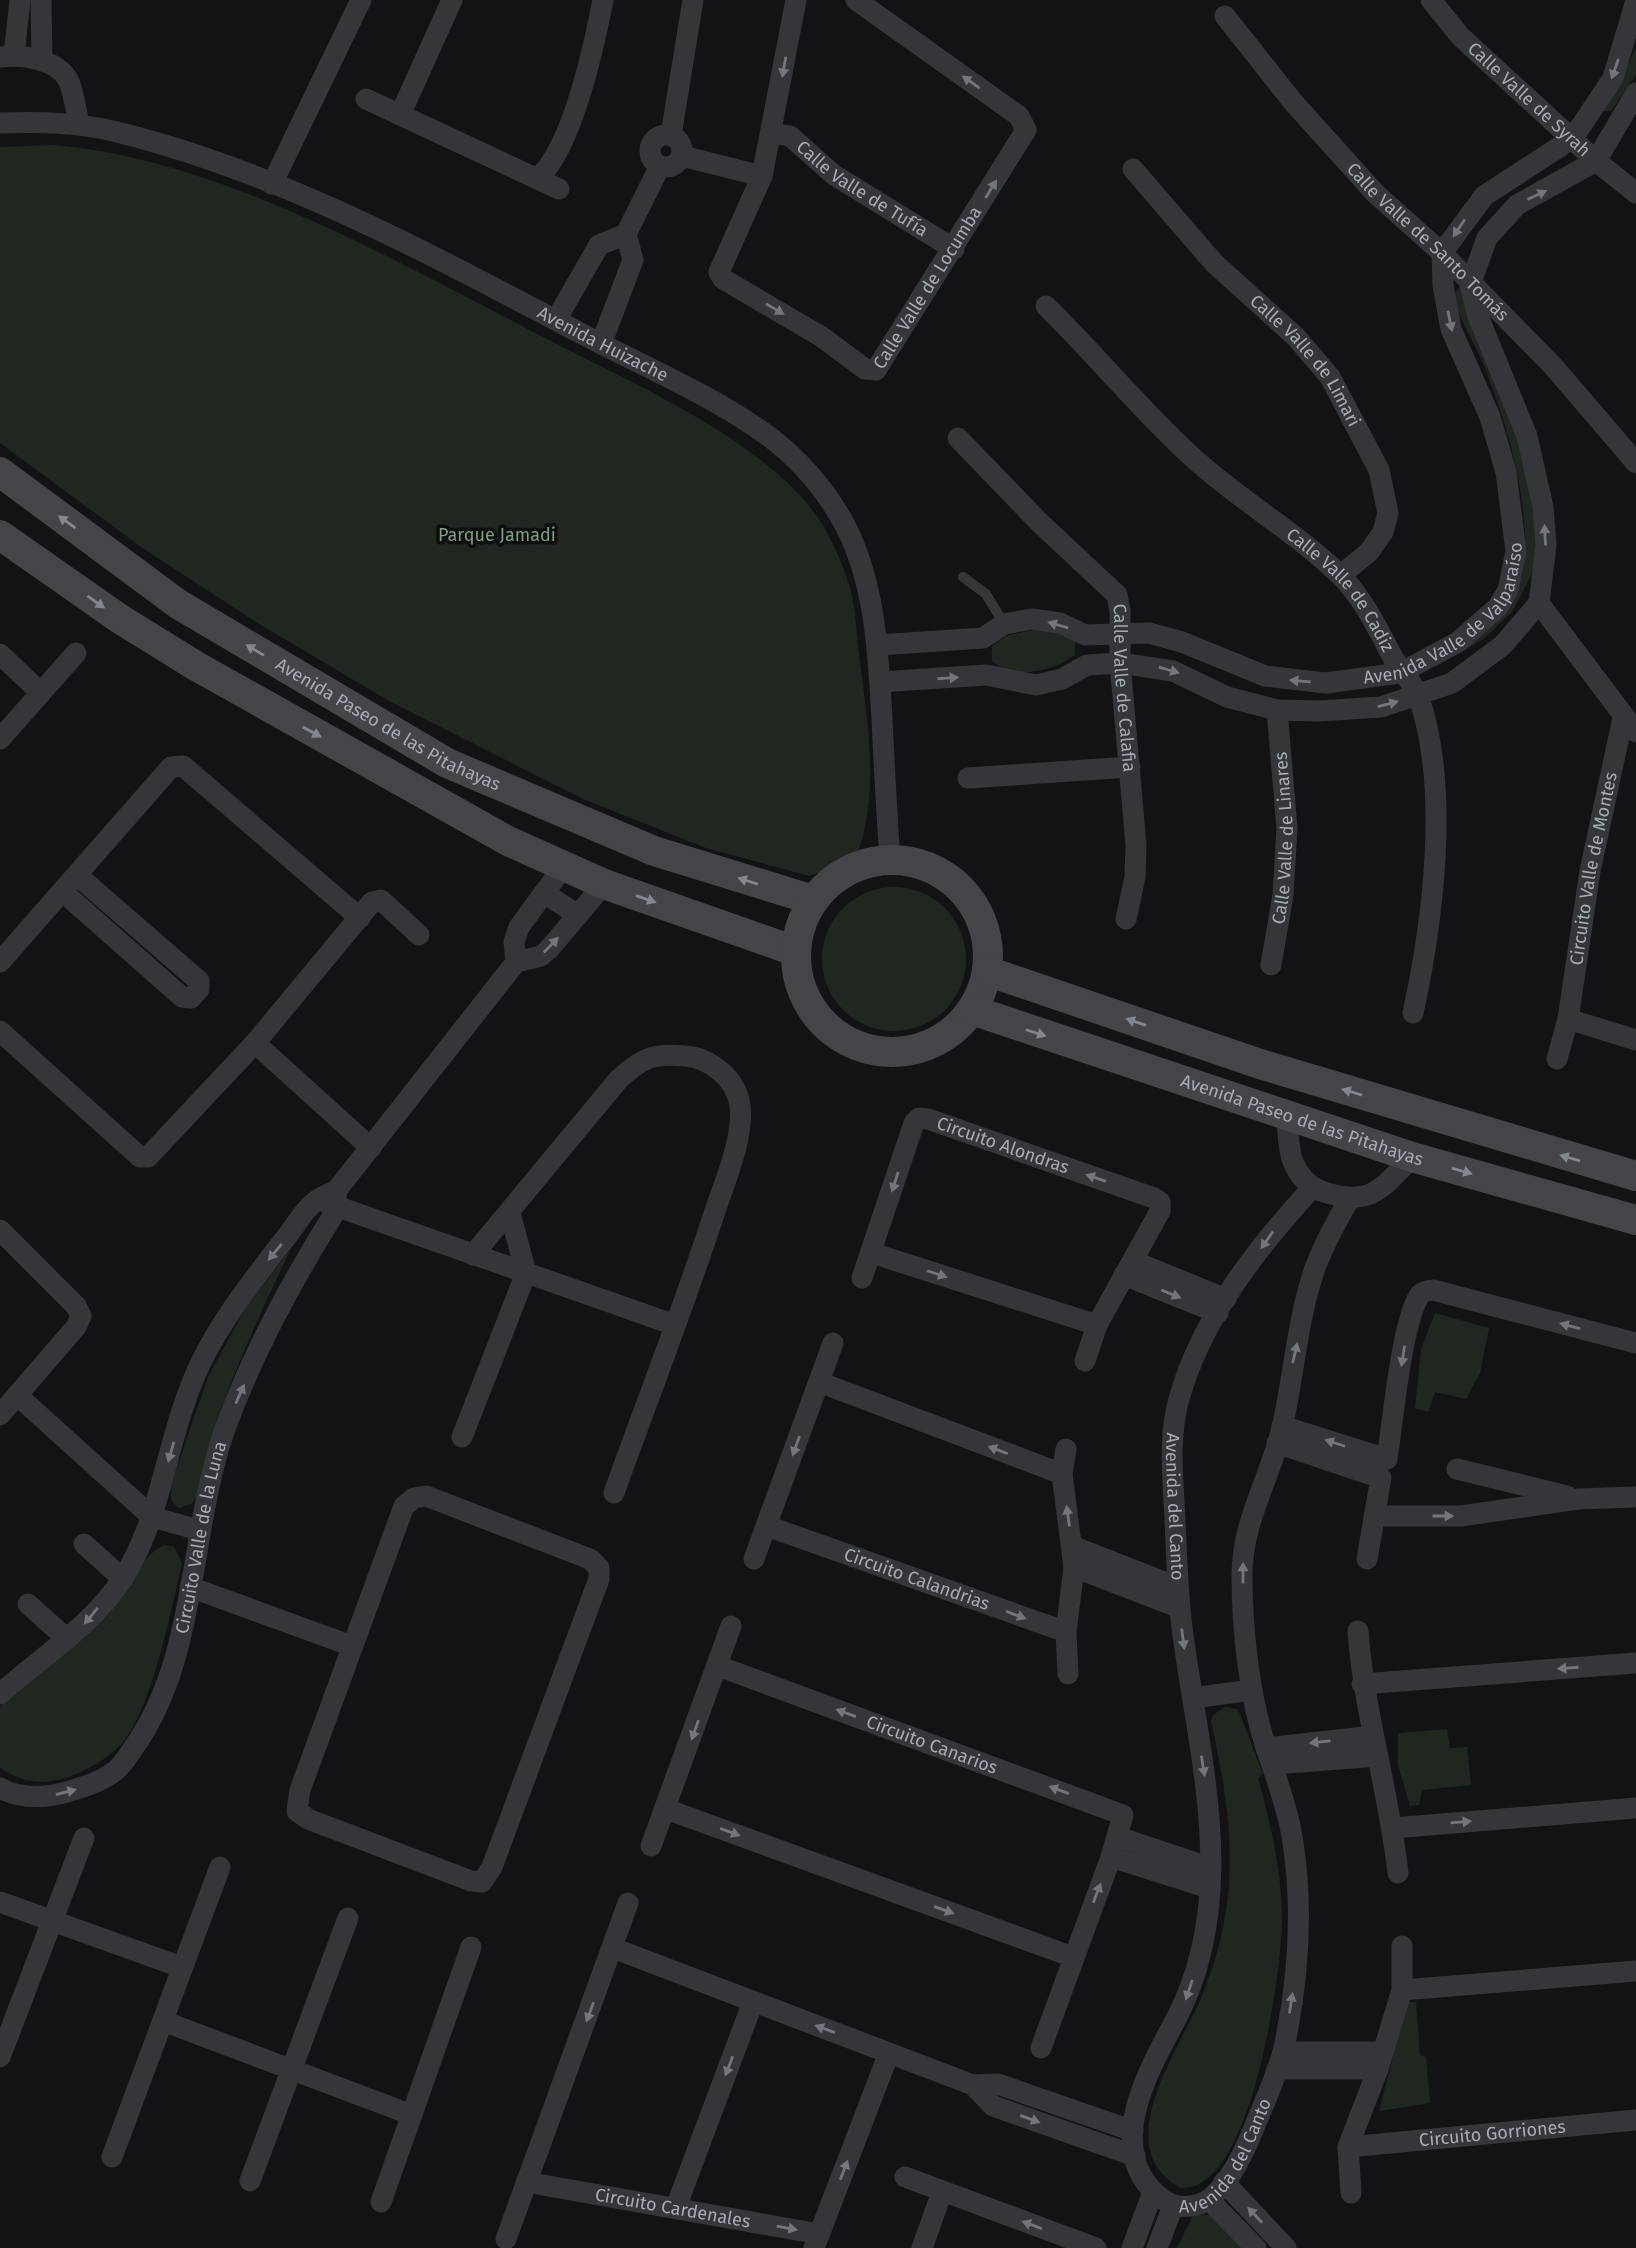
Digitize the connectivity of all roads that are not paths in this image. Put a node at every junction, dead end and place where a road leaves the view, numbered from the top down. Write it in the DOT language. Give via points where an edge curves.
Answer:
graph roads {
  1 [pos="20,0"];
  2 [pos="41,0"];
  3 [pos="361,0"];
  4 [pos="452,0"];
  5 [pos="603,0"];
  6 [pos="693,0"];
  7 [pos="796,0"];
  8 [pos="856,0"];
  9 [pos="1431,0"];
  10 [pos="1634,3"];
  11 [pos="1225,16"];
  12 [pos="7,56"];
  13 [pos="42,61"];
  14 [pos="1636,93"];
  15 [pos="366,99"];
  16 [pos="400,115"];
  17 [pos="0,123"];
  18 [pos="79,123"];
  19 [pos="772,133"];
  20 [pos="671,135"];
  21 [pos="1573,138"];
  22 [pos="682,156"];
  23 [pos="1596,161"];
  24 [pos="660,166"];
  25 [pos="1133,169"];
  26 [pos="762,176"];
  27 [pos="537,179"];
  28 [pos="272,184"];
  29 [pos="559,189"];
  30 [pos="1636,192"];
  31 [pos="626,234"];
  32 [pos="954,249"];
  33 [pos="1442,253"];
  34 [pos="1470,285"];
  35 [pos="1046,306"];
  36 [pos="556,320"];
  37 [pos="601,344"];
  38 [pos="958,439"];
  39 [pos="1636,463"];
  40 [pos="0,472"];
  41 [pos="0,535"];
  42 [pos="1341,575"];
  43 [pos="962,577"];
  44 [pos="1539,603"];
  45 [pos="1004,624"];
  46 [pos="1121,634"];
  47 [pos="1085,635"];
  48 [pos="983,638"];
  49 [pos="878,645"];
  50 [pos="76,653"];
  51 [pos="0,654"];
  52 [pos="1120,663"];
  53 [pos="1087,666"];
  54 [pos="1401,673"];
  55 [pos="986,675"];
  56 [pos="880,682"];
  57 [pos="41,693"];
  58 [pos="1419,695"];
  59 [pos="1277,710"];
  60 [pos="1630,725"];
  61 [pos="0,739"];
  62 [pos="1130,767"];
  63 [pos="968,778"];
  64 [pos="529,799"];
  65 [pos="508,841"];
  66 [pos="890,862"];
  67 [pos="564,866"];
  68 [pos="78,876"];
  69 [pos="604,884"];
  70 [pos="63,892"];
  71 [pos="544,893"];
  72 [pos="813,900"];
  73 [pos="578,915"];
  74 [pos="359,918"];
  75 [pos="1126,919"];
  76 [pos="419,935"];
  77 [pos="795,951"];
  78 [pos="0,962"];
  79 [pos="516,962"];
  80 [pos="1271,965"];
  81 [pos="987,971"];
  82 [pos="972,1010"];
  83 [pos="1413,1013"];
  84 [pos="1568,1019"];
  85 [pos="0,1031"];
  86 [pos="1636,1040"];
  87 [pos="254,1043"];
  88 [pos="1557,1059"];
  89 [pos="1286,1115"];
  90 [pos="371,1148"];
  91 [pos="1412,1157"];
  92 [pos="1636,1176"];
  93 [pos="1312,1188"];
  94 [pos="330,1199"];
  95 [pos="1349,1200"];
  96 [pos="510,1213"];
  97 [pos="1636,1220"];
  98 [pos="0,1230"];
  99 [pos="872,1253"];
  100 [pos="473,1255"];
  101 [pos="1129,1268"];
  102 [pos="526,1273"];
  103 [pos="862,1278"];
  104 [pos="1222,1306"];
  105 [pos="675,1325"];
  106 [pos="1097,1325"];
  107 [pos="833,1343"];
  108 [pos="1636,1343"];
  109 [pos="1085,1361"];
  110 [pos="819,1382"];
  111 [pos="17,1395"];
  112 [pos="0,1415"];
  113 [pos="1280,1434"];
  114 [pos="462,1437"];
  115 [pos="1066,1449"];
  116 [pos="1457,1469"];
  117 [pos="1062,1474"];
  118 [pos="614,1493"];
  119 [pos="1636,1497"];
  120 [pos="1578,1499"];
  121 [pos="1374,1516"];
  122 [pos="152,1517"];
  123 [pos="767,1526"];
  124 [pos="199,1530"];
  125 [pos="84,1544"];
  126 [pos="1072,1546"];
  127 [pos="754,1559"];
  128 [pos="1367,1559"];
  129 [pos="1074,1567"];
  130 [pos="122,1578"];
  131 [pos="190,1587"];
  132 [pos="1178,1597"];
  133 [pos="28,1604"];
  134 [pos="731,1626"];
  135 [pos="1358,1631"];
  136 [pos="1066,1632"];
  137 [pos="67,1639"];
  138 [pos="352,1646"];
  139 [pos="1636,1663"];
  140 [pos="718,1666"];
  141 [pos="1068,1674"];
  142 [pos="1362,1684"];
  143 [pos="1252,1690"];
  144 [pos="1,1692"];
  145 [pos="1193,1698"];
  146 [pos="1376,1746"];
  147 [pos="1270,1756"];
  148 [pos="4,1796"];
  149 [pos="1636,1808"];
  150 [pos="666,1809"];
  151 [pos="1393,1828"];
  152 [pos="84,1838"];
  153 [pos="651,1846"];
  154 [pos="1114,1847"];
  155 [pos="220,1867"];
  156 [pos="1398,1872"];
  157 [pos="1210,1878"];
  158 [pos="0,1902"];
  159 [pos="628,1903"];
  160 [pos="348,1918"];
  161 [pos="50,1920"];
  162 [pos="1402,1946"];
  163 [pos="471,1947"];
  164 [pos="613,1948"];
  165 [pos="1073,1957"];
  166 [pos="181,1968"];
  167 [pos="1636,1971"];
  168 [pos="1402,1990"];
  169 [pos="753,2002"];
  170 [pos="163,2021"];
  171 [pos="1041,2048"];
  172 [pos="889,2053"];
  173 [pos="0,2057"];
  174 [pos="1280,2061"];
  175 [pos="1381,2061"];
  176 [pos="292,2068"];
  177 [pos="973,2085"];
  178 [pos="412,2115"];
  179 [pos="1636,2120"];
  180 [pos="1133,2131"];
  181 [pos="1348,2147"];
  182 [pos="1135,2156"];
  183 [pos="112,2157"];
  184 [pos="905,2177"];
  185 [pos="250,2181"];
  186 [pos="526,2182"];
  187 [pos="1224,2182"];
  188 [pos="942,2192"];
  189 [pos="1153,2192"];
  190 [pos="1351,2193"];
  191 [pos="1209,2200"];
  192 [pos="382,2202"];
  193 [pos="1173,2206"];
  194 [pos="676,2207"];
  195 [pos="506,2239"];
  196 [pos="817,2241"];
  197 [pos="922,2248"];
  198 [pos="1096,2248"];
  199 [pos="1132,2248"];
  200 [pos="1157,2248"];
  201 [pos="1256,2248"];
  202 [pos="1286,2248"];
  1 -- 12 [label="street"];
  2 -- 13 [label="street"];
  3 -- 28 [label="street"];
  4 -- 16 [label="street"];
  5 -- 27 [label="street" via="568,125 547,171"];
  6 -- 20 [label="street"];
  7 -- 19 [label="street, Calle Valle de Locumba, one-way"];
  32 -- 8 [label="street, Calle Valle de Locumba, one-way" via="1024,136 1025,124"];
  9 -- 21 [label="street, Calle Valle de Syrah" via="1460,36"];
  10 -- 21 [label="street, one-way" via="1612,78"];
  11 -- 33 [label="street, Calle Valle de Santo Tomás" via="1293,102 1375,193"];
  12 -- 13 [label="street"];
  13 -- 18 [label="street" via="69,83"];
  14 -- 23 [label="street"];
  15 -- 16 [label="street"];
  16 -- 27 [label="street"];
  17 -- 18 [label="street, Avenida Huizache"];
  18 -- 28 [label="street, Avenida Huizache" via="170,146"];
  19 -- 26 [label="street, Calle Valle de Locumba"];
  19 -- 32 [label="street, Calle Valle de Tufía" via="790,136 834,175"];
  20 -- 22 [label="street" via="681,144"];
  20 -- 24 [label="street" via="659,136 650,145 651,158"];
  21 -- 23 [label="street, Calle Valle de Syrah"];
  21 -- 33 [label="street, one-way" via="1484,196"];
  22 -- 24 [label="street" via="673,166"];
  22 -- 26 [label="street"];
  23 -- 30 [label="street, Calle Valle de Syrah"];
  34 -- 23 [label="street, one-way" via="1487,238 1517,205"];
  24 -- 31 [label="street"];
  25 -- 42 [label="street, Calle Valle de Limari" via="1214,263 1296,337 1330,377 1379,470 1388,513 1382,532 1369,552"];
  26 -- 32 [label="street, Calle Valle de Locumba, one-way" via="719,272 723,279 822,337 865,369 882,365"];
  27 -- 29 [label="street"];
  28 -- 36 [label="street, Avenida Huizache" via="383,232"];
  31 -- 36 [label="street" via="599,245"];
  31 -- 37 [label="street" via="633,260"];
  33 -- 34 [label="street, Calle Valle de Santo Tomás"];
  33 -- 54 [label="street, Avenida Valle de Valparaíso, one-way" via="1451,329 1490,417 1506,472 1517,551 1508,590 1498,607 1458,642"];
  34 -- 39 [label="street, Calle Valle de Santo Tomás" via="1553,366"];
  44 -- 34 [label="street, Avenida Valle de Valparaíso, one-way" via="1546,545 1535,470 1527,436"];
  35 -- 42 [label="street, Calle Valle de Cadiz" via="1190,456"];
  36 -- 37 [label="street, Avenida Huizache"];
  37 -- 49 [label="street, Avenida Huizache" via="743,419 798,462 846,529 864,577"];
  38 -- 46 [label="street, Calle Valle de Calafia" via="1117,595"];
  64 -- 40 [label="street, Avenida Paseo de las Pitahayas, one-way" via="447,763 178,604"];
  41 -- 65 [label="street, one-way" via="196,666"];
  42 -- 54 [label="street, Calle Valle de Cadiz" via="1375,622"];
  43 -- 45 [label="lane" via="986,594"];
  44 -- 58 [label="street, Avenida Valle de Valparaíso" via="1503,645 1452,683"];
  44 -- 60 [label="street, Circuito Valle de Montes"];
  47 -- 45 [label="street, Avenida Valle de Valparaíso, one-way" via="1060,623 1032,619"];
  45 -- 48 [label="street, Avenida Valle de Valparaíso"];
  46 -- 47 [label="street, Avenida Valle de Valparaíso"];
  46 -- 52 [label="street, Calle Valle de Calafia"];
  54 -- 46 [label="street, Avenida Valle de Valparaíso, one-way" via="1326,683 1293,681 1265,676 1182,642 1149,633"];
  47 -- 53 [label="street"];
  48 -- 49 [label="street, Avenida Valle de Valparaíso"];
  48 -- 55 [label="street"];
  49 -- 56 [label="street, Avenida Huizache"];
  50 -- 57 [label="street"];
  51 -- 57 [label="street"];
  52 -- 53 [label="street, Avenida Valle de Valparaíso"];
  52 -- 59 [label="street, Avenida Valle de Valparaíso, one-way" via="1173,670 1227,697"];
  52 -- 62 [label="street, Calle Valle de Calafia"];
  53 -- 55 [label="street, Avenida Valle de Valparaíso" via="1036,685"];
  54 -- 58 [label="street, Calle Valle de Cadiz"];
  56 -- 55 [label="street, Avenida Valle de Valparaíso, one-way"];
  56 -- 66 [label="street, Avenida Huizache"];
  57 -- 61 [label="street"];
  59 -- 58 [label="street, Avenida Valle de Valparaíso, one-way" via="1381,707"];
  58 -- 83 [label="street, Calle Valle de Cadiz" via="1434,785 1434,883 1427,950"];
  59 -- 80 [label="street, Calle Valle de Linares" via="1287,828 1283,895"];
  60 -- 84 [label="street, Circuito Valle de Montes" via="1590,871"];
  62 -- 63 [label="street"];
  62 -- 75 [label="street, Calle Valle de Calafia" via="1136,845"];
  64 -- 65 [label="street"];
  72 -- 64 [label="street, Avenida Paseo de las Pitahayas, one-way" via="653,851"];
  65 -- 67 [label="street"];
  66 -- 72 [label="street" via="852,868"];
  66 -- 81 [label="street" via="903,860 931,868 955,884 974,906 986,932"];
  67 -- 69 [label="street"];
  67 -- 71 [label="street"];
  68 -- 70 [label="street"];
  68 -- 70 [label="street" via="198,981 199,989 191,998 182,997"];
  68 -- 74 [label="street" via="177,764"];
  69 -- 73 [label="street, Circuito Valle de la Luna"];
  69 -- 77 [label="street, one-way"];
  70 -- 78 [label="street"];
  71 -- 73 [label="street"];
  71 -- 79 [label="street" via="515,935"];
  72 -- 77 [label="street"];
  79 -- 73 [label="street, Circuito Valle de la Luna, one-way" via="541,956"];
  74 -- 76 [label="street" via="372,902 380,900"];
  74 -- 87 [label="street"];
  77 -- 82 [label="street" via="799,982 812,1010 834,1032 861,1047 892,1052 923,1047 950,1033"];
  79 -- 90 [label="street, Circuito Valle de la Luna"];
  81 -- 82 [label="street"];
  92 -- 81 [label="street, one-way" via="1273,1068"];
  82 -- 89 [label="street, Avenida Paseo de las Pitahayas, one-way"];
  84 -- 86 [label="street"];
  84 -- 88 [label="street, Circuito Valle de Montes"];
  85 -- 87 [label="street" via="140,1157 148,1157"];
  87 -- 90 [label="street"];
  89 -- 91 [label="street, Avenida Paseo de las Pitahayas"];
  89 -- 93 [label="street" via="1291,1156"];
  90 -- 94 [label="street, Circuito Valle de la Luna"];
  91 -- 95 [label="street" via="1387,1183"];
  91 -- 97 [label="street, Avenida Paseo de las Pitahayas, one-way"];
  93 -- 95 [label="street"];
  93 -- 104 [label="street, Avenida del Canto, one-way" via="1273,1231"];
  94 -- 100 [label="street"];
  94 -- 122 [label="street, Circuito Valle de la Luna, one-way" via="261,1267 215,1340 190,1387"];
  124 -- 94 [label="street, Circuito Valle de la Luna, one-way" via="226,1427"];
  113 -- 95 [label="street, Avenida del Canto, one-way" via="1313,1275"];
  96 -- 100 [label="street"];
  96 -- 102 [label="street"];
  96 -- 105 [label="street" via="619,1079 638,1062 661,1054 691,1056 719,1068 735,1088 740,1107 734,1155"];
  98 -- 111 [label="street" via="81,1316"];
  101 -- 99 [label="street, Circuito Alondras, one-way" via="1160,1202 919,1118"];
  99 -- 103 [label="street, Circuito Alondras"];
  99 -- 106 [label="street, one-way"];
  100 -- 102 [label="street"];
  101 -- 104 [label="street"];
  101 -- 106 [label="street, Circuito Alondras"];
  102 -- 105 [label="street"];
  102 -- 114 [label="street"];
  104 -- 132 [label="street, Avenida del Canto" via="1178,1401 1171,1449"];
  105 -- 118 [label="street"];
  106 -- 109 [label="street, Circuito Alondras"];
  107 -- 110 [label="street"];
  108 -- 113 [label="street, one-way" via="1433,1290 1424,1292 1407,1334 1387,1459"];
  117 -- 110 [label="street, one-way"];
  110 -- 123 [label="street, one-way"];
  111 -- 112 [label="street"];
  111 -- 122 [label="street"];
  113 -- 121 [label="street" via="1381,1478"];
  143 -- 113 [label="street, Avenida del Canto, one-way" via="1242,1576 1245,1535"];
  115 -- 117 [label="street"];
  116 -- 120 [label="street"];
  126 -- 117 [label="street, one-way"];
  119 -- 120 [label="street"];
  121 -- 120 [label="street, one-way" via="1461,1516"];
  121 -- 128 [label="street"];
  122 -- 124 [label="street"];
  122 -- 130 [label="street, Circuito Valle de la Luna"];
  123 -- 127 [label="street"];
  123 -- 136 [label="street, Circuito Calandrias, one-way"];
  124 -- 131 [label="street, Circuito Valle de la Luna"];
  125 -- 130 [label="street"];
  126 -- 129 [label="street"];
  126 -- 132 [label="street"];
  129 -- 132 [label="street"];
  129 -- 136 [label="street"];
  130 -- 137 [label="street, Circuito Valle de la Luna, one-way"];
  131 -- 138 [label="street"];
  148 -- 131 [label="street, Circuito Valle de la Luna, one-way" via="59,1794 88,1786 117,1770 143,1735 160,1701"];
  132 -- 145 [label="street, Avenida del Canto, one-way"];
  133 -- 137 [label="street"];
  134 -- 140 [label="street"];
  135 -- 142 [label="street"];
  136 -- 141 [label="street"];
  137 -- 144 [label="street, Circuito Valle de la Luna"];
  138 -- 138 [label="street" via="300,1790 297,1811 308,1819 482,1882 492,1867 600,1578 599,1568 590,1559 426,1496 414,1498 404,1506"];
  139 -- 142 [label="street, one-way"];
  140 -- 150 [label="street, one-way"];
  154 -- 140 [label="street, Circuito Canarios, one-way" via="1123,1822 1117,1811"];
  142 -- 146 [label="street"];
  143 -- 145 [label="street"];
  143 -- 147 [label="street, Avenida del Canto"];
  145 -- 157 [label="street, Avenida del Canto, one-way" via="1212,1825"];
  146 -- 147 [label="street"];
  146 -- 151 [label="street"];
  174 -- 147 [label="street, Avenida del Canto, one-way" via="1295,1981 1298,1915 1293,1840"];
  151 -- 149 [label="street, one-way"];
  150 -- 153 [label="street"];
  150 -- 165 [label="street, one-way"];
  151 -- 156 [label="street"];
  152 -- 161 [label="street"];
  154 -- 157 [label="street"];
  165 -- 154 [label="street, one-way"];
  155 -- 166 [label="street"];
  157 -- 180 [label="street, Avenida del Canto, one-way" via="1208,1918 1188,1997 1147,2074"];
  158 -- 161 [label="street"];
  159 -- 164 [label="street"];
  160 -- 176 [label="street"];
  161 -- 166 [label="street"];
  161 -- 173 [label="street"];
  162 -- 168 [label="street"];
  163 -- 178 [label="street"];
  164 -- 169 [label="street"];
  164 -- 186 [label="street, one-way"];
  165 -- 171 [label="street"];
  166 -- 170 [label="street"];
  167 -- 168 [label="street"];
  168 -- 175 [label="street"];
  172 -- 169 [label="street, one-way"];
  169 -- 194 [label="street, one-way"];
  170 -- 176 [label="street"];
  170 -- 183 [label="street"];
  172 -- 177 [label="street"];
  196 -- 172 [label="street, Circuito Cardenales, one-way"];
  174 -- 175 [label="street"];
  174 -- 187 [label="street, Avenida del Canto" via="1237,2165"];
  175 -- 181 [label="street"];
  176 -- 178 [label="street"];
  176 -- 185 [label="street"];
  177 -- 180 [label="street" via="998,2084"];
  177 -- 182 [label="street, one-way" via="993,2106"];
  178 -- 192 [label="street"];
  179 -- 181 [label="street, Circuito Gorriones"];
  180 -- 182 [label="street, Avenida del Canto"];
  181 -- 190 [label="street"];
  182 -- 189 [label="street, Avenida del Canto"];
  184 -- 188 [label="street"];
  186 -- 194 [label="street, Circuito Cardenales"];
  186 -- 195 [label="street"];
  187 -- 191 [label="street, Avenida del Canto"];
  202 -- 187 [label="street, one-way"];
  188 -- 197 [label="street"];
  198 -- 188 [label="street, one-way"];
  189 -- 193 [label="street, Avenida del Canto"];
  189 -- 199 [label="street"];
  191 -- 193 [label="street, Avenida del Canto"];
  191 -- 201 [label="street"];
  193 -- 200 [label="street"];
  194 -- 196 [label="street, Circuito Cardenales, one-way"];
}
